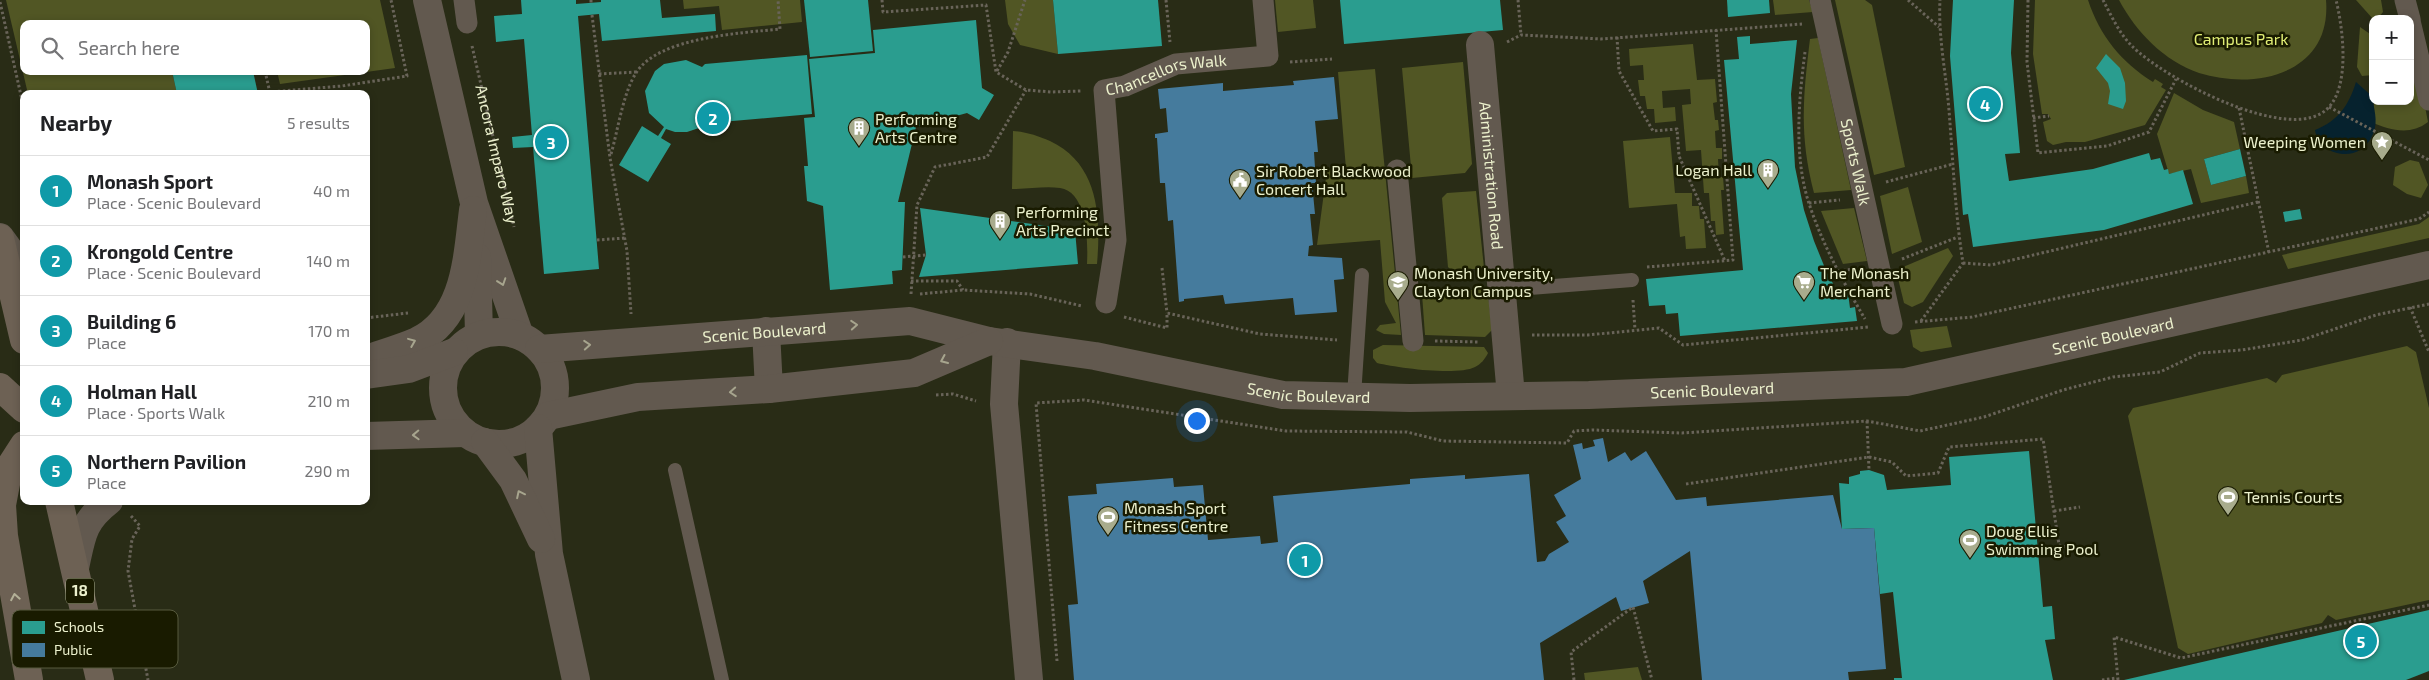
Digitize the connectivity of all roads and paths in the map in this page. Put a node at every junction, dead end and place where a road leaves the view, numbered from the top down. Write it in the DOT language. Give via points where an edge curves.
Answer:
graph roads {
  1 [pos="391,0"];
  2 [pos="427,0"];
  3 [pos="464,0"];
  4 [pos="778,0"];
  5 [pos="882,0"];
  6 [pos="1025,0"];
  7 [pos="1166,0"];
  8 [pos="1263,0"];
  9 [pos="1518,0"];
  10 [pos="1820,0"];
  11 [pos="1908,0"];
  12 [pos="1940,0"];
  13 [pos="2028,0"];
  14 [pos="2103,0"];
  15 [pos="2336,0"];
  16 [pos="2405,0"];
  17 [pos="0,2"];
  18 [pos="592,15"];
  19 [pos="2409,15"];
  20 [pos="467,23"];
  21 [pos="1817,23"];
  22 [pos="1939,27"];
  23 [pos="1716,30"];
  24 [pos="1521,35"];
  25 [pos="1617,37"];
  26 [pos="2414,37"];
  27 [pos="1507,42"];
  28 [pos="1480,45"];
  29 [pos="1268,56"];
  30 [pos="1332,59"];
  31 [pos="1172,66"];
  32 [pos="636,72"];
  33 [pos="996,72"];
  34 [pos="599,74"];
  35 [pos="265,75"];
  36 [pos="2176,79"];
  37 [pos="269,90"];
  38 [pos="301,90"];
  39 [pos="1026,90"];
  40 [pos="1104,90"];
  41 [pos="20,91"];
  42 [pos="2429,100"];
  43 [pos="2329,107"];
  44 [pos="2239,108"];
  45 [pos="2049,116"];
  46 [pos="2033,118"];
  47 [pos="610,158"];
  48 [pos="2429,160"];
  49 [pos="1953,164"];
  50 [pos="1398,170"];
  51 [pos="1862,193"];
  52 [pos="2258,202"];
  53 [pos="474,203"];
  54 [pos="1809,203"];
  55 [pos="2429,212"];
  56 [pos="515,233"];
  57 [pos="1958,236"];
  58 [pos="0,237"];
  59 [pos="625,238"];
  60 [pos="597,240"];
  61 [pos="2269,253"];
  62 [pos="926,255"];
  63 [pos="903,257"];
  64 [pos="1726,261"];
  65 [pos="1963,263"];
  66 [pos="20,264"];
  67 [pos="2429,265"];
  68 [pos="1162,268"];
  69 [pos="1880,268"];
  70 [pos="1362,274"];
  71 [pos="1632,280"];
  72 [pos="912,282"];
  73 [pos="963,290"];
  74 [pos="1503,290"];
  75 [pos="911,295"];
  76 [pos="2410,307"];
  77 [pos="1114,310"];
  78 [pos="415,312"];
  79 [pos="1167,314"];
  80 [pos="370,318"];
  81 [pos="1920,321"];
  82 [pos="632,322"];
  83 [pos="20,323"];
  84 [pos="1892,324"];
  85 [pos="1869,327"];
  86 [pos="1636,330"];
  87 [pos="766,331"];
  88 [pos="479,335"];
  89 [pos="1507,339"];
  90 [pos="1358,340"];
  91 [pos="998,341"];
  92 [pos="1413,341"];
  93 [pos="530,342"];
  94 [pos="454,352"];
  95 [pos="2429,352"];
  96 [pos="370,358"];
  97 [pos="370,374"];
  98 [pos="0,387"];
  99 [pos="769,390"];
  100 [pos="1354,396"];
  101 [pos="1511,396"];
  102 [pos="1036,403"];
  103 [pos="20,405"];
  104 [pos="1867,421"];
  105 [pos="543,422"];
  106 [pos="370,436"];
  107 [pos="475,438"];
  108 [pos="20,451"];
  109 [pos="1869,457"];
  110 [pos="675,470"];
  111 [pos="1869,470"];
  112 [pos="1686,484"];
  113 [pos="60,505"];
  114 [pos="2080,506"];
  115 [pos="119,507"];
  116 [pos="2054,511"];
  117 [pos="2084,552"];
  118 [pos="548,554"];
  119 [pos="75,568"];
  120 [pos="2429,605"];
  121 [pos="17,610"];
  122 [pos="84,610"];
  123 [pos="135,610"];
  124 [pos="1058,670"];
  125 [pos="2118,679"];
  126 [pos="576,680"];
  127 [pos="722,680"];
  128 [pos="1029,680"];
  129 [pos="1574,680"];
  130 [pos="1652,680"];
  131 [pos="2102,680"];
  1 -- 38 [label="path" via="407,76"];
  2 -- 53 [label="street, Ancora Imparo Way"];
  3 -- 20 [label="street"];
  4 -- 32 [label="path" via="780,29 734,34 671,48 652,57"];
  5 -- 33 [label="path" via="883,12 986,5"];
  6 -- 33 [label="path" via="1008,52"];
  7 -- 31 [label="path"];
  8 -- 29 [label="street"];
  9 -- 24 [label="path"];
  10 -- 21 [label="street, Sports Walk"];
  11 -- 22 [label="path"];
  12 -- 22 [label="path"];
  13 -- 46 [label="path" via="2027,62"];
  14 -- 36 [label="path" via="2130,45"];
  15 -- 43 [label="path" via="2342,44 2341,86"];
  16 -- 19 [label="street"];
  17 -- 41 [label="path"];
  18 -- 34 [label="path"];
  20 -- 56 [label="path, Ancora Imparo Way"];
  21 -- 23 [label="path"];
  21 -- 51 [label="street, Sports Walk"];
  21 -- 54 [label="path" via="1799,106 1800,146"];
  22 -- 49 [label="path"];
  23 -- 25 [label="path"];
  23 -- 64 [label="path" via="1733,260"];
  24 -- 25 [label="path"];
  24 -- 27 [label="path"];
  25 -- 64 [label="path" via="1619,71 1653,131 1677,129 1679,156"];
  26 -- 42 [label="street"];
  28 -- 74 [label="street, Administration Road"];
  29 -- 30 [label="path" via="1291,62"];
  29 -- 31 [label="street, Chancellors Walk"];
  31 -- 40 [label="street, Chancellors Walk" via="1125,86"];
  32 -- 34 [label="path"];
  32 -- 47 [label="path"];
  33 -- 39 [label="path"];
  34 -- 47 [label="path"];
  35 -- 37 [label="path"];
  36 -- 44 [label="path"];
  36 -- 46 [label="path" via="2149,132 2108,146 2038,153"];
  39 -- 40 [label="path"];
  39 -- 72 [label="path" via="987,157 935,167 917,206"];
  40 -- 77 [label="street, Chancellors Walk" via="1116,240"];
  43 -- 44 [label="path" via="2312,118 2282,118"];
  43 -- 48 [label="path"];
  44 -- 52 [label="path"];
  45 -- 46 [label="path"];
  47 -- 59 [label="path"];
  49 -- 51 [label="path"];
  49 -- 57 [label="path"];
  50 -- 92 [label="street"];
  51 -- 54 [label="path"];
  51 -- 69 [label="street, Sports Walk"];
  52 -- 61 [label="path"];
  52 -- 65 [label="path" via="1991,265"];
  53 -- 88 [label="street, Ancora Imparo Way"];
  53 -- 93 [label="street, Ancora Imparo Way, one-way"];
  96 -- 53 [label="street, one-way" via="418,340 445,321 459,295"];
  54 -- 85 [label="path" via="1839,274"];
  55 -- 61 [label="path" via="2419,219"];
  57 -- 65 [label="path"];
  57 -- 69 [label="path"];
  58 -- 66 [label="street"];
  58 -- 83 [label="highway"];
  59 -- 60 [label="path"];
  59 -- 82 [label="path"];
  61 -- 81 [label="path" via="1972,317"];
  62 -- 63 [label="path, bridge"];
  64 -- 71 [label="path" via="1630,268"];
  65 -- 81 [label="path"];
  67 -- 101 [label="street, Scenic Boulevard" via="1906,382"];
  68 -- 79 [label="path"];
  69 -- 84 [label="street, Sports Walk"];
  70 -- 90 [label="lane"];
  71 -- 74 [label="lane"];
  71 -- 86 [label="path"];
  72 -- 73 [label="path" via="957,281"];
  72 -- 75 [label="path"];
  74 -- 89 [label="street, Administration Road"];
  76 -- 95 [label="path"];
  77 -- 79 [label="path" via="1167,328"];
  78 -- 80 [label="path"];
  79 -- 90 [label="path" via="1260,334"];
  81 -- 84 [label="path"];
  84 -- 85 [label="path"];
  85 -- 86 [label="path" via="1683,345 1659,328"];
  86 -- 89 [label="path"];
  87 -- 91 [label="street, Scenic Boulevard, one-way" via="910,321"];
  93 -- 87 [label="street, Scenic Boulevard, one-way"];
  87 -- 99 [label="street"];
  88 -- 93 [label="street" via="500,331"];
  88 -- 94 [label="street"];
  89 -- 92 [label="path" via="1485,342"];
  89 -- 101 [label="street, Administration Road"];
  90 -- 100 [label="lane"];
  91 -- 99 [label="street, one-way" via="914,373"];
  91 -- 100 [label="street, Scenic Boulevard" via="1095,356 1283,395"];
  91 -- 128 [label="street"];
  93 -- 105 [label="street" via="549,363 554,381 554,398"];
  94 -- 97 [label="street" via="409,369"];
  94 -- 107 [label="street" via="442,386 445,404 452,420"];
  98 -- 103 [label="highway"];
  99 -- 105 [label="street, one-way" via="638,397"];
  100 -- 101 [label="street, Scenic Boulevard"];
  102 -- 124 [label="path"];
  104 -- 109 [label="path"];
  105 -- 107 [label="street" via="526,438 511,443 495,444"];
  105 -- 118 [label="street"];
  107 -- 106 [label="street, one-way"];
  118 -- 107 [label="street, one-way" via="514,480"];
  121 -- 108 [label="highway, one-way" via="2,505 9,468"];
  109 -- 111 [label="path"];
  109 -- 112 [label="path"];
  109 -- 116 [label="path" via="1892,462 1906,476 1938,473 1949,447 2043,439"];
  110 -- 127 [label="lane"];
  113 -- 119 [label="highway, 18"];
  114 -- 116 [label="path"];
  115 -- 119 [label="street" via="98,510 84,528"];
  115 -- 123 [label="path" via="140,526 132,539 128,571"];
  116 -- 117 [label="path" via="2059,545"];
  118 -- 126 [label="street"];
  119 -- 122 [label="highway, 18"];
  120 -- 125 [label="path" via="2181,658 2114,638"];
  125 -- 131 [label="path"];
  129 -- 130 [label="path" via="1571,652 1633,608"];
}
